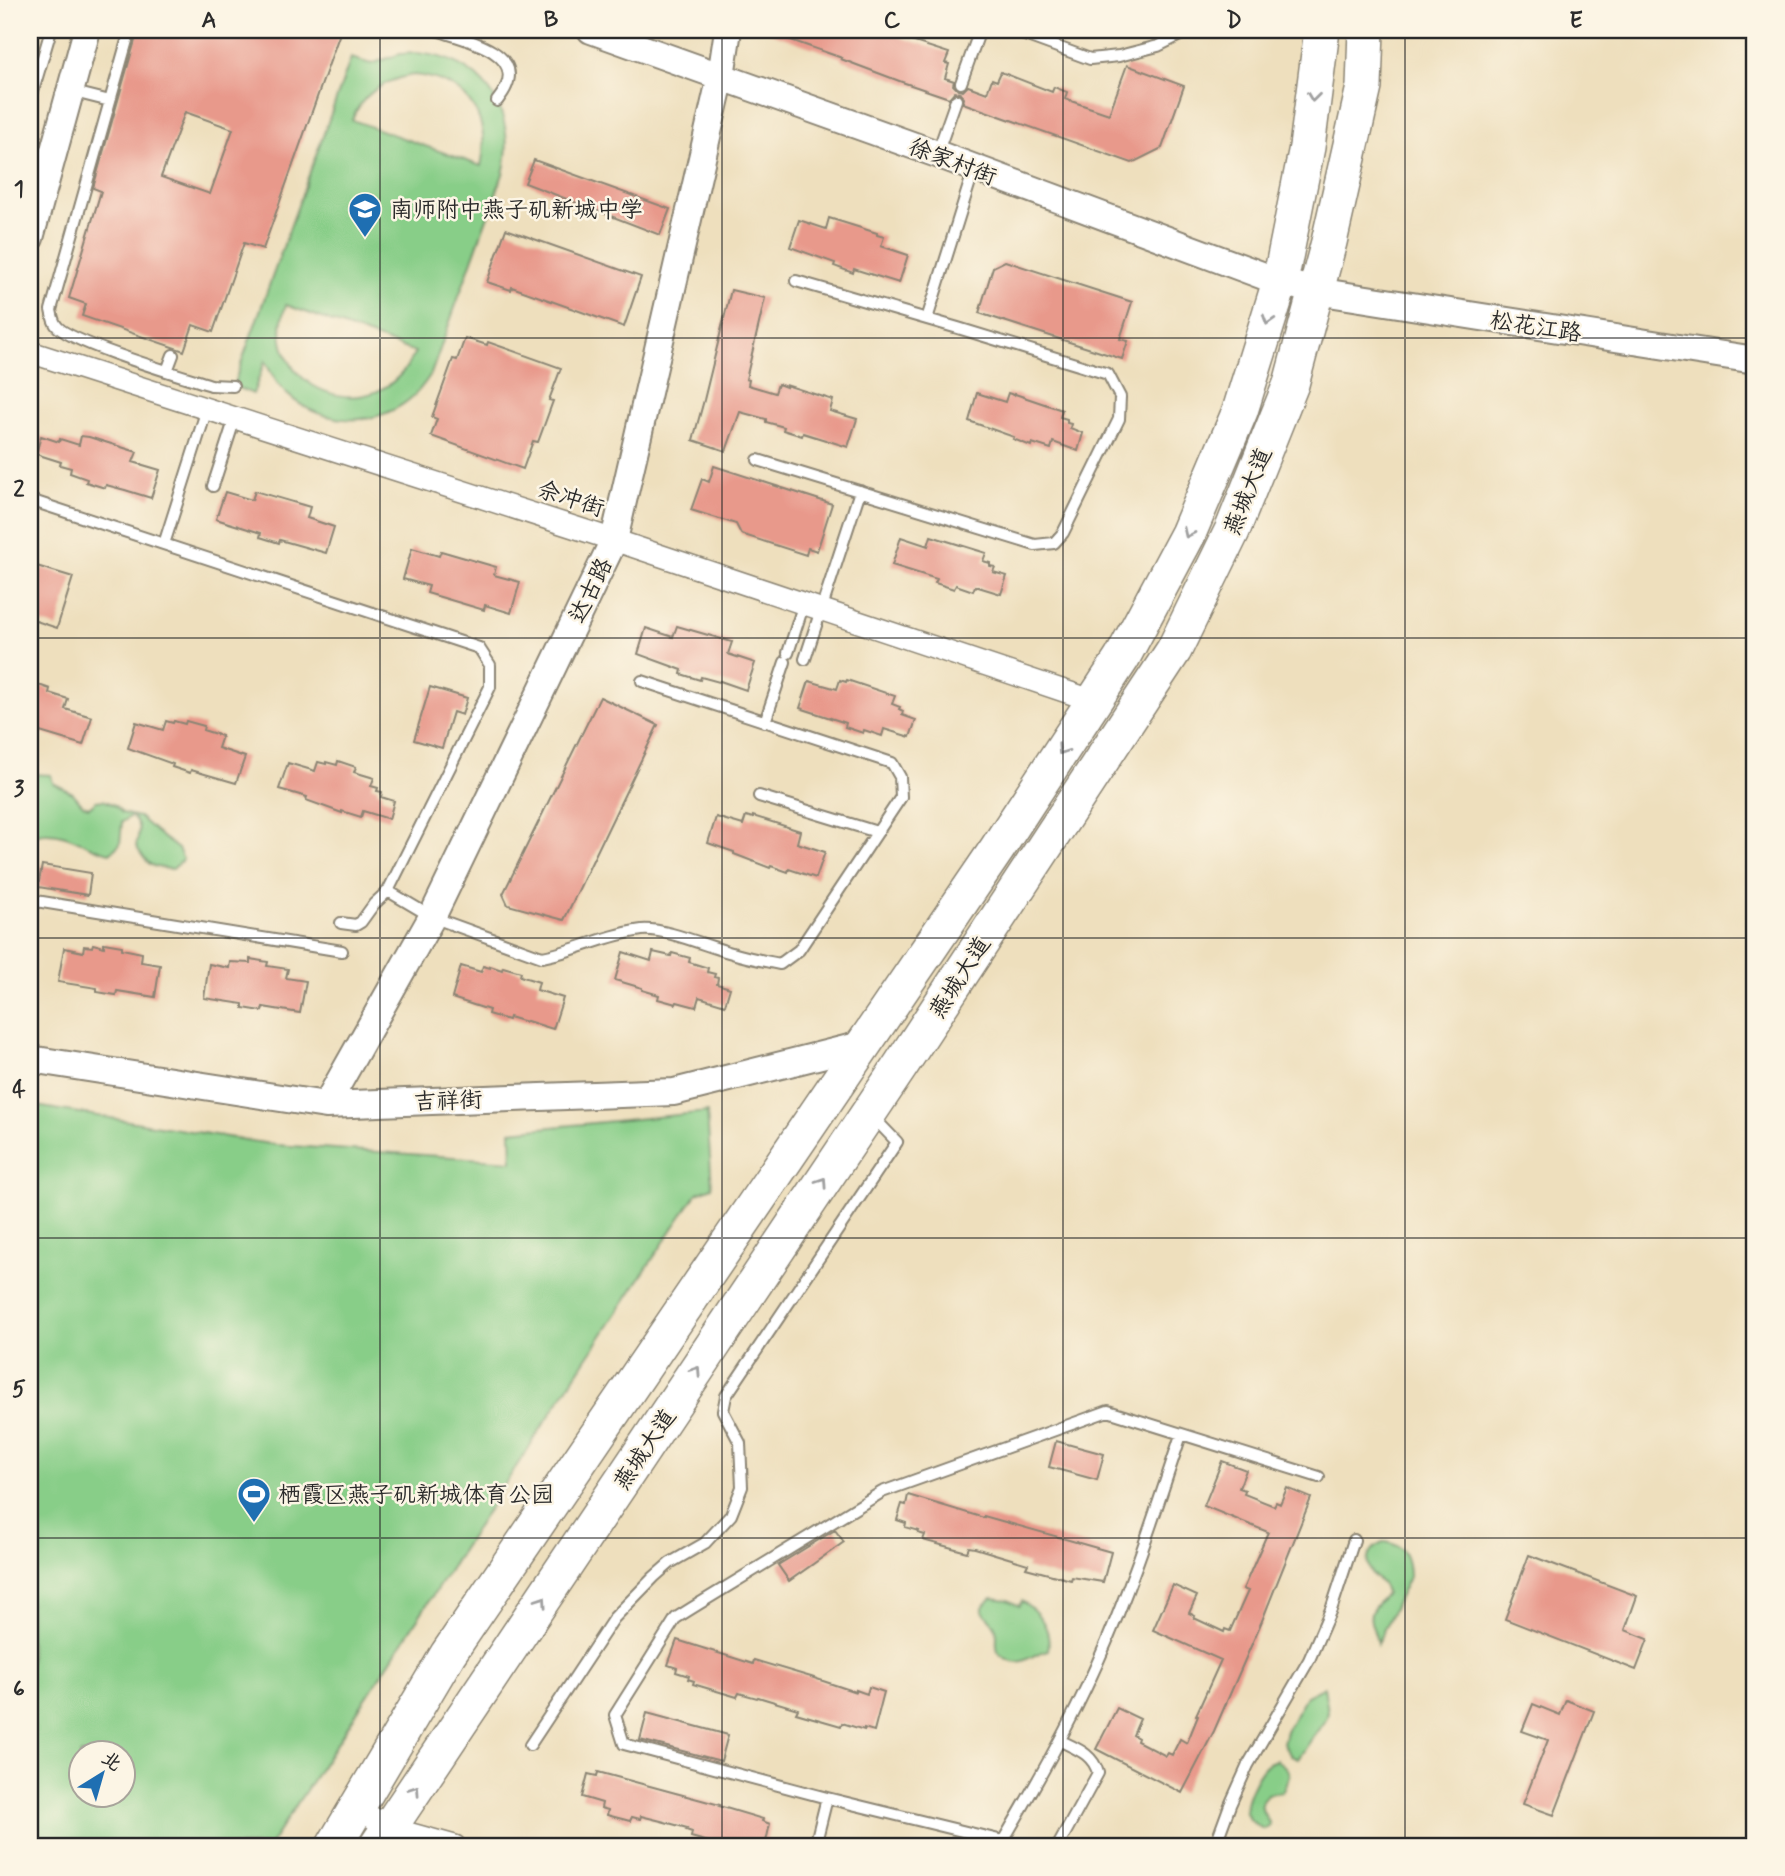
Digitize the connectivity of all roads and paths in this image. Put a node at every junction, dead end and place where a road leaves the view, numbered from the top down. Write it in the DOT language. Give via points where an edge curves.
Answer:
graph roads {
  1 [pos="51,30"];
  2 [pos="87,30"];
  3 [pos="130,30"];
  4 [pos="436,30"];
  5 [pos="591,30"];
  6 [pos="728,30"];
  7 [pos="980,30"];
  8 [pos="1011,30"];
  9 [pos="1188,30"];
  10 [pos="1322,30"];
  11 [pos="1366,30"];
  12 [pos="721,76"];
  13 [pos="961,83"];
  14 [pos="70,90"];
  15 [pos="956,100"];
  16 [pos="30,101"];
  17 [pos="110,101"];
  18 [pos="497,101"];
  19 [pos="937,155"];
  20 [pos="974,169"];
  21 [pos="30,237"];
  22 [pos="796,281"];
  23 [pos="1280,282"];
  24 [pos="1316,291"];
  25 [pos="927,319"];
  26 [pos="30,352"];
  27 [pos="173,355"];
  28 [pos="1755,360"];
  29 [pos="167,371"];
  30 [pos="233,386"];
  31 [pos="207,409"];
  32 [pos="235,418"];
  33 [pos="758,460"];
  34 [pos="213,486"];
  35 [pos="860,492"];
  36 [pos="30,500"];
  37 [pos="614,540"];
  38 [pos="164,544"];
  39 [pos="813,606"];
  40 [pos="805,659"];
  41 [pos="642,681"];
  42 [pos="1094,701"];
  43 [pos="765,722"];
  44 [pos="759,796"];
  45 [pos="877,832"];
  46 [pos="388,891"];
  47 [pos="30,900"];
  48 [pos="432,917"];
  49 [pos="341,923"];
  50 [pos="342,951"];
  51 [pos="865,1044"];
  52 [pos="30,1059"];
  53 [pos="326,1105"];
  54 [pos="869,1113"];
  55 [pos="1181,1435"];
  56 [pos="1319,1478"];
  57 [pos="1354,1540"];
  58 [pos="1061,1741"];
  59 [pos="530,1745"];
  60 [pos="827,1798"];
  61 [pos="356,1808"];
  62 [pos="383,1837"];
  63 [pos="1005,1844"];
  64 [pos="334,1846"];
  65 [pos="455,1846"];
  66 [pos="815,1846"];
  67 [pos="1058,1846"];
  68 [pos="1215,1846"];
  1 -- 16 [label="lane"];
  2 -- 14 [label="street"];
  3 -- 17 [label="lane"];
  4 -- 18 [label="lane" via="500,56 509,77"];
  5 -- 12 [label="street, 徐家村街"];
  6 -- 12 [label="street, 达古路"];
  7 -- 13 [label="lane"];
  8 -- 9 [label="lane" via="1090,59 1158,46"];
  10 -- 23 [label="main road, 燕城大道, one-way" via="1307,147"];
  11 -- 24 [label="main road, 燕城大道" via="1364,87"];
  12 -- 19 [label="street, 徐家村街"];
  12 -- 37 [label="street, 达古路"];
  14 -- 17 [label="lane"];
  14 -- 21 [label="street"];
  15 -- 19 [label="lane"];
  17 -- 29 [label="lane" via="51,310 54,324 62,331"];
  19 -- 20 [label="street, 徐家村街"];
  20 -- 23 [label="street, 徐家村街"];
  20 -- 25 [label="lane"];
  22 -- 25 [label="lane"];
  23 -- 24 [label="street, 徐家村街"];
  23 -- 42 [label="main road, 燕城大道, one-way" via="1240,411 1188,534"];
  24 -- 28 [label="street, 松花江路"];
  24 -- 54 [label="main road, 燕城大道" via="1291,384 1232,531 1174,650"];
  25 -- 35 [label="lane" via="1108,374 1119,397 1119,419 1054,543 1035,545"];
  26 -- 31 [label="street, 佘冲街"];
  27 -- 29 [label="lane"];
  29 -- 30 [label="lane" via="211,385"];
  31 -- 32 [label="street, 佘冲街"];
  31 -- 38 [label="lane"];
  32 -- 34 [label="lane"];
  32 -- 37 [label="street, 佘冲街"];
  33 -- 35 [label="lane"];
  35 -- 39 [label="lane"];
  36 -- 38 [label="lane"];
  37 -- 39 [label="street, 佘冲街"];
  37 -- 48 [label="street, 达古路"];
  38 -- 46 [label="lane" via="479,648 490,666 490,687"];
  39 -- 40 [label="lane"];
  39 -- 42 [label="street, 佘冲街"];
  39 -- 43 [label="lane" via="786,657"];
  41 -- 43 [label="lane"];
  42 -- 51 [label="main road, 燕城大道, one-way"];
  43 -- 45 [label="lane" via="891,763 900,777 901,797"];
  44 -- 45 [label="lane"];
  45 -- 48 [label="lane" via="799,950 780,964 644,930 542,957"];
  46 -- 48 [label="lane"];
  46 -- 49 [label="lane" via="361,922"];
  47 -- 50 [label="lane"];
  48 -- 53 [label="street, 达古路"];
  51 -- 53 [label="street, 吉祥街" via="674,1092"];
  51 -- 61 [label="main road, 燕城大道" via="448,1654"];
  52 -- 53 [label="street, 吉祥街"];
  54 -- 59 [label="lane" via="897,1142 726,1396 723,1411 740,1443 742,1487 731,1515 705,1544 670,1563 614,1618"];
  62 -- 54 [label="main road, 燕城大道, one-way"];
  55 -- 56 [label="lane"];
  55 -- 58 [label="lane" via="1132,1579"];
  55 -- 60 [label="lane" via="1108,1411 882,1492 676,1618 615,1715 624,1744"];
  57 -- 68 [label="lane" via="1309,1660 1248,1765"];
  58 -- 63 [label="lane"];
  58 -- 67 [label="lane" via="1089,1756 1098,1773"];
  60 -- 63 [label="lane"];
  60 -- 66 [label="lane"];
  61 -- 62 [label="street"];
  61 -- 64 [label="main road, 燕城大道"];
  62 -- 65 [label="street"];
}
